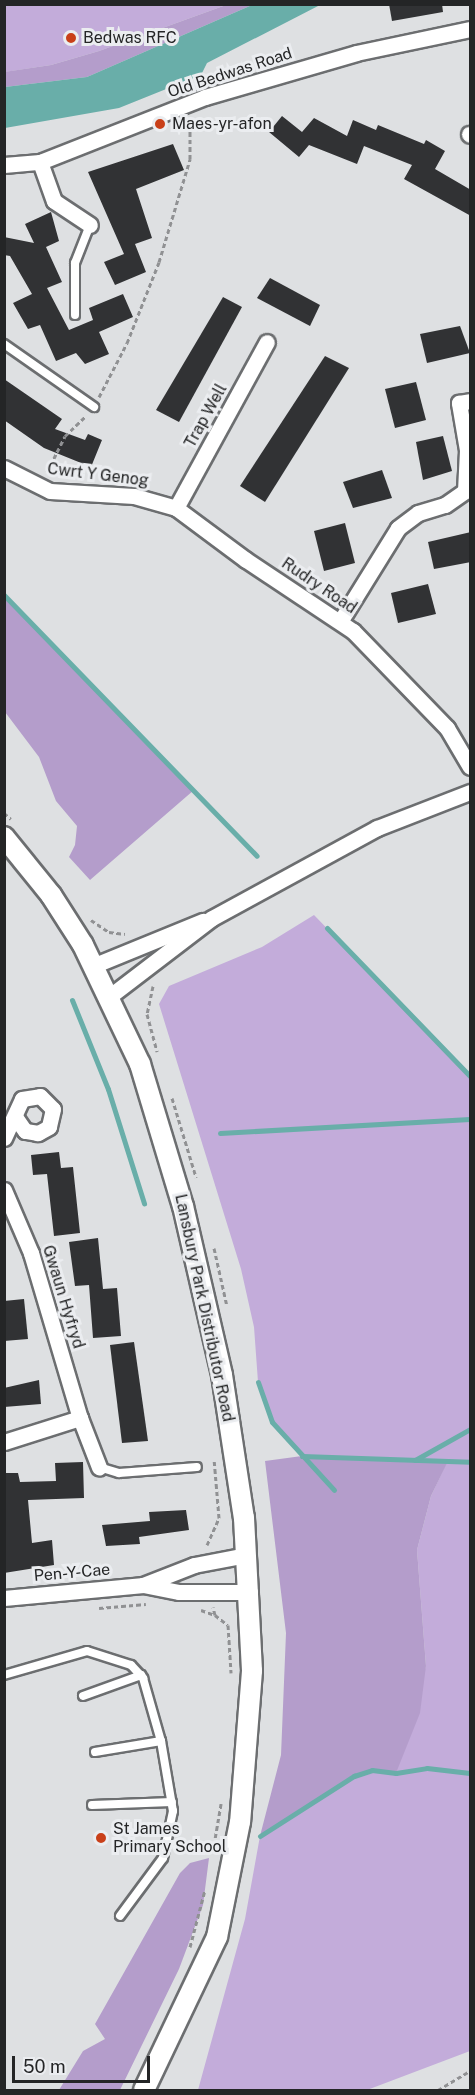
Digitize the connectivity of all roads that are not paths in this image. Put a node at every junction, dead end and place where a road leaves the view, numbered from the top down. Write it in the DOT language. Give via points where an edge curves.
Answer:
graph roads {
  1 [pos="471,28"];
  2 [pos="40,162"];
  3 [pos="4,165"];
  4 [pos="90,225"];
  5 [pos="75,315"];
  6 [pos="267,342"];
  7 [pos="4,344"];
  8 [pos="471,401"];
  9 [pos="94,407"];
  10 [pos="10,471"];
  11 [pos="176,508"];
  12 [pos="341,620"];
  13 [pos="471,768"];
  14 [pos="471,792"];
  15 [pos="12,832"];
  16 [pos="212,918"];
  17 [pos="95,965"];
  18 [pos="111,996"];
  19 [pos="15,1118"];
  20 [pos="4,1138"];
  21 [pos="4,1190"];
  22 [pos="80,1418"];
  23 [pos="4,1442"];
  24 [pos="99,1467"];
  25 [pos="197,1467"];
  26 [pos="247,1555"];
  27 [pos="143,1585"];
  28 [pos="250,1592"];
  29 [pos="4,1598"];
  30 [pos="4,1674"];
  31 [pos="141,1675"];
  32 [pos="83,1696"];
  33 [pos="161,1741"];
  34 [pos="95,1752"];
  35 [pos="172,1802"];
  36 [pos="92,1805"];
  37 [pos="120,1916"];
  38 [pos="144,2091"];
  1 -- 2 [label="street, Old Bedwas Road" via="356,54 187,105"];
  2 -- 3 [label="street, Old Bedwas Road"];
  2 -- 4 [label="street" via="54,201"];
  4 -- 5 [label="lane" via="80,244 73,278"];
  6 -- 11 [label="street, Trap Well"];
  7 -- 9 [label="lane"];
  8 -- 12 [label="street" via="459,403 467,450 465,491 445,505 418,513 398,528"];
  10 -- 11 [label="street, Cwrt Y Genog" via="38,486 85,495 142,497"];
  11 -- 12 [label="street, Rudry Road" via="246,560"];
  12 -- 13 [label="street, Rudry Road" via="447,728"];
  14 -- 16 [label="street" via="368,833"];
  15 -- 17 [label="street, Lansbury Park Distributor Road"];
  16 -- 17 [label="street"];
  16 -- 18 [label="street"];
  17 -- 18 [label="street, Lansbury Park Distributor Road"];
  18 -- 26 [label="street, Lansbury Park Distributor Road" via="140,1064 183,1206 223,1379"];
  19 -- 20 [label="street"];
  21 -- 22 [label="street, Gwaun Hyfryd" via="31,1253"];
  22 -- 23 [label="street"];
  22 -- 24 [label="street, Gwaun Hyfryd"];
  24 -- 25 [label="lane" via="119,1473"];
  26 -- 27 [label="street, Pen-Y-Cae" via="205,1563"];
  26 -- 28 [label="street, Lansbury Park Distributor Road"];
  27 -- 28 [label="street, Pen-Y-Cae" via="211,1594"];
  27 -- 29 [label="street, Pen-Y-Cae"];
  28 -- 38 [label="street, Lansbury Park Distributor Road" via="252,1689 245,1784 222,1914 217,1937"];
  30 -- 31 [label="lane" via="87,1651 117,1659"];
  31 -- 32 [label="lane"];
  31 -- 33 [label="lane"];
  33 -- 34 [label="lane"];
  33 -- 35 [label="lane"];
  35 -- 36 [label="lane"];
  35 -- 37 [label="lane" via="163,1858"];
}
